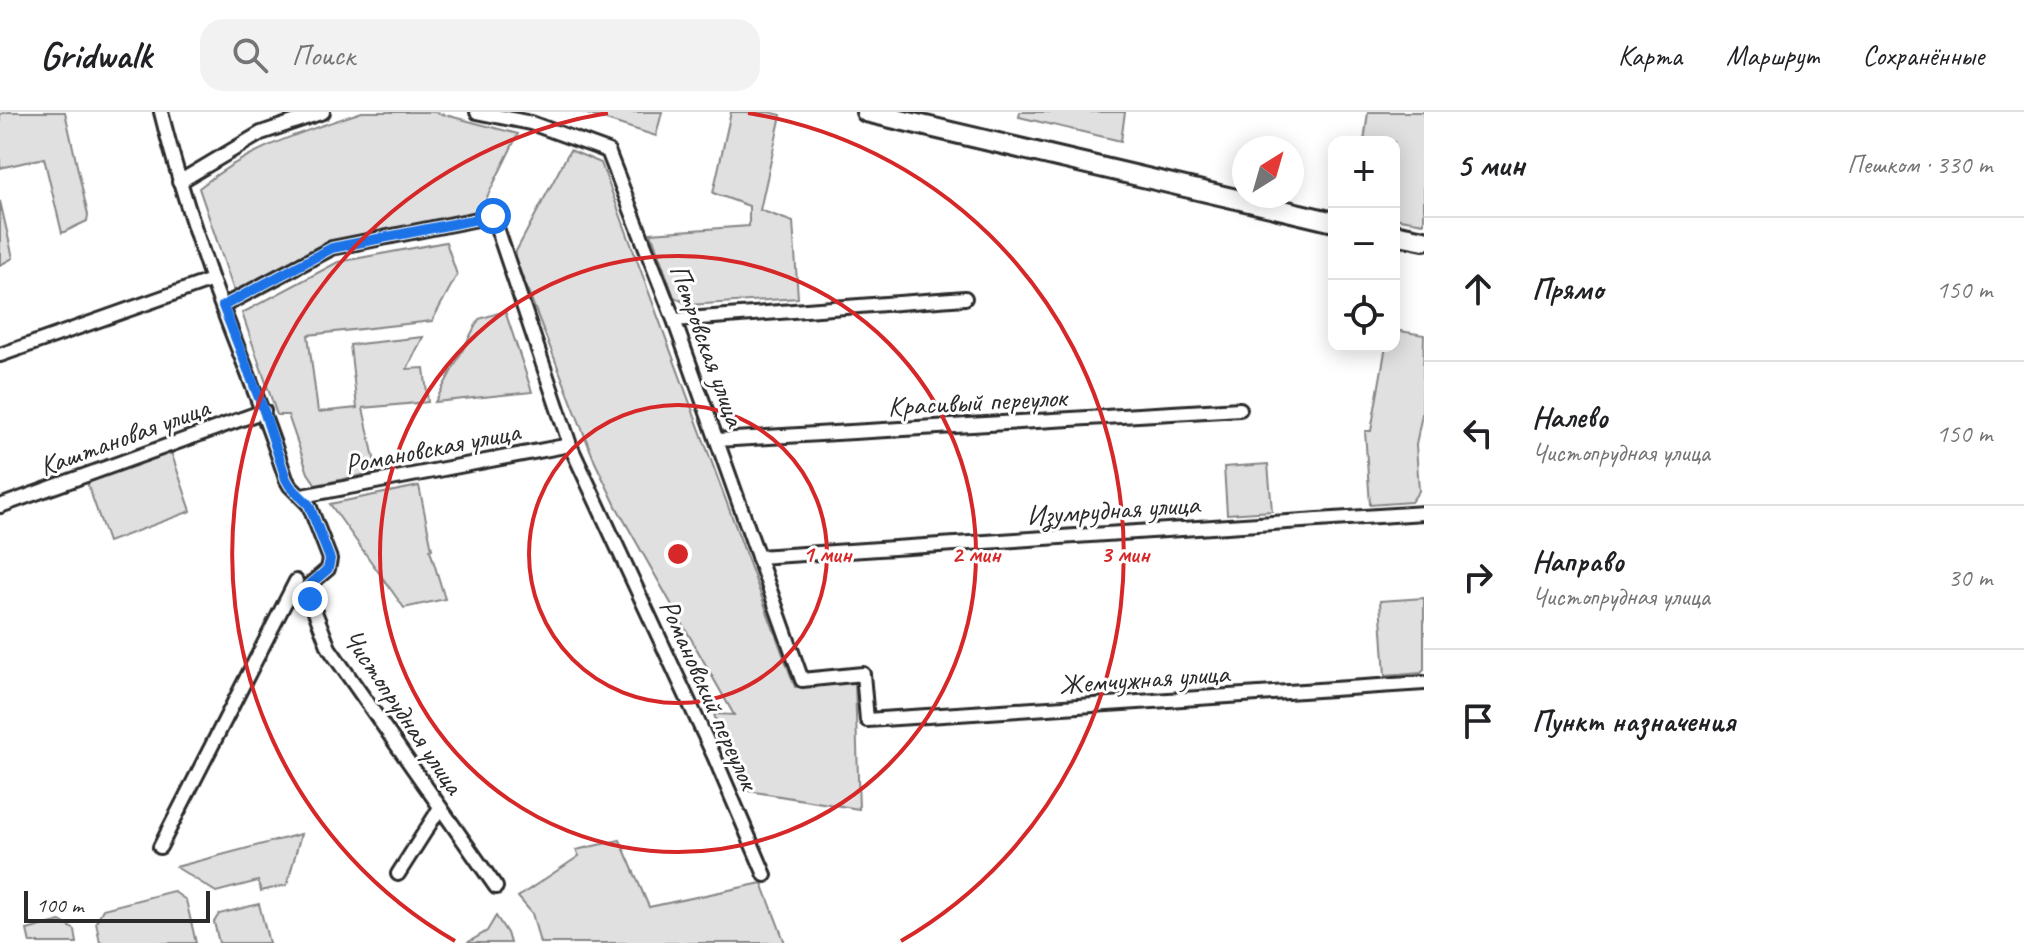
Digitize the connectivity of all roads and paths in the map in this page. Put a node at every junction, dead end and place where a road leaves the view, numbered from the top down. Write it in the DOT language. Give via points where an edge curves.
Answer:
graph roads {
  1 [pos="161,112"];
  2 [pos="323,112"];
  3 [pos="477,112"];
  4 [pos="866,112"];
  5 [pos="179,182"];
  6 [pos="1328,221"];
  7 [pos="1400,235"];
  8 [pos="1424,240"];
  9 [pos="212,280"];
  10 [pos="965,298"];
  11 [pos="223,306"];
  12 [pos="674,320"];
  13 [pos="0,355"];
  14 [pos="1240,409"];
  15 [pos="264,411"];
  16 [pos="717,440"];
  17 [pos="570,445"];
  18 [pos="302,496"];
  19 [pos="0,506"];
  20 [pos="1424,513"];
  21 [pos="758,557"];
  22 [pos="296,581"];
  23 [pos="1424,683"];
  24 [pos="867,720"];
  25 [pos="440,808"];
  26 [pos="160,847"];
  27 [pos="398,874"];
  28 [pos="765,875"];
  29 [pos="496,887"];
  1 -- 5 [label="street, Чистопрудная улица"];
  2 -- 5 [label="street" via="261,133"];
  3 -- 12 [label="street, Петровская улица" via="531,123 608,151"];
  4 -- 6 [label="main road"];
  5 -- 9 [label="street, Чистопрудная улица"];
  7 -- 8 [label="main road"];
  9 -- 11 [label="street, Чистопрудная улица"];
  9 -- 13 [label="street"];
  10 -- 12 [label="street"];
  11 -- 15 [label="street, Чистопрудная улица"];
  11 -- 17 [label="street" via="332,248 493,216"];
  12 -- 16 [label="street, Петровская улица"];
  14 -- 16 [label="street, Красивый переулок"];
  15 -- 18 [label="street, Чистопрудная улица" via="286,479"];
  15 -- 19 [label="street, Каштановая улица"];
  16 -- 21 [label="street, Петровская улица"];
  17 -- 18 [label="street, Романовская улица"];
  17 -- 28 [label="street, Романовский переулок"];
  18 -- 25 [label="street, Чистопрудная улица" via="330,559 328,569 308,586 329,648"];
  20 -- 21 [label="street, Изумрудная улица"];
  21 -- 24 [label="street, Петровская улица" via="802,680 863,674"];
  22 -- 26 [label="street"];
  23 -- 24 [label="street, Жемчужная улица"];
  25 -- 27 [label="street"];
  25 -- 29 [label="street, Чистопрудная улица"];
}
